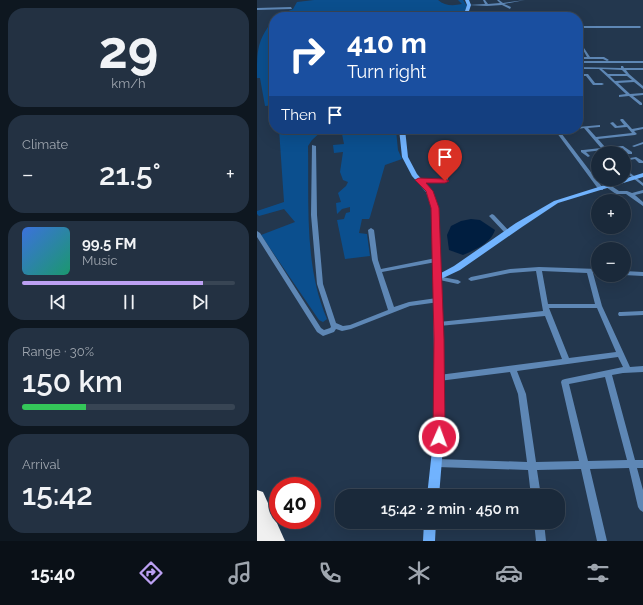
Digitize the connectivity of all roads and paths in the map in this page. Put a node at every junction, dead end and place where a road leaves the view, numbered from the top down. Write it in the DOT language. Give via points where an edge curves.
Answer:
graph roads {
  1 [pos="290,0"];
  2 [pos="467,0"];
  3 [pos="484,0"];
  4 [pos="499,0"];
  5 [pos="524,0"];
  6 [pos="304,1"];
  7 [pos="487,4"];
  8 [pos="502,4"];
  9 [pos="469,5"];
  10 [pos="291,8"];
  11 [pos="510,8"];
  12 [pos="257,9"];
  13 [pos="467,12"];
  14 [pos="583,27"];
  15 [pos="640,27"];
  16 [pos="583,48"];
  17 [pos="583,58"];
  18 [pos="589,58"];
  19 [pos="607,60"];
  20 [pos="583,62"];
  21 [pos="617,62"];
  22 [pos="635,62"];
  23 [pos="643,62"];
  24 [pos="583,68"];
  25 [pos="599,68"];
  26 [pos="623,68"];
  27 [pos="642,69"];
  28 [pos="583,75"];
  29 [pos="606,75"];
  30 [pos="628,75"];
  31 [pos="635,81"];
  32 [pos="614,82"];
  33 [pos="602,84"];
  34 [pos="643,88"];
  35 [pos="643,94"];
  36 [pos="630,95"];
  37 [pos="620,96"];
  38 [pos="641,104"];
  39 [pos="622,120"];
  40 [pos="612,123"];
  41 [pos="599,126"];
  42 [pos="627,126"];
  43 [pos="585,127"];
  44 [pos="641,129"];
  45 [pos="631,130"];
  46 [pos="643,133"];
  47 [pos="403,134"];
  48 [pos="560,134"];
  49 [pos="595,138"];
  50 [pos="643,143"];
  51 [pos="314,146"];
  52 [pos="602,146"];
  53 [pos="633,146"];
  54 [pos="591,151"];
  55 [pos="588,156"];
  56 [pos="631,159"];
  57 [pos="450,162"];
  58 [pos="641,162"];
  59 [pos="643,175"];
  60 [pos="633,178"];
  61 [pos="419,180"];
  62 [pos="643,185"];
  63 [pos="605,187"];
  64 [pos="643,191"];
  65 [pos="630,194"];
  66 [pos="631,195"];
  67 [pos="643,204"];
  68 [pos="492,216"];
  69 [pos="371,230"];
  70 [pos="257,233"];
  71 [pos="508,233"];
  72 [pos="436,260"];
  73 [pos="539,269"];
  74 [pos="378,271"];
  75 [pos="589,271"];
  76 [pos="631,273"];
  77 [pos="643,274"];
  78 [pos="437,278"];
  79 [pos="471,279"];
  80 [pos="458,282"];
  81 [pos="437,300"];
  82 [pos="599,306"];
  83 [pos="546,310"];
  84 [pos="392,311"];
  85 [pos="643,313"];
  86 [pos="621,314"];
  87 [pos="439,324"];
  88 [pos="335,326"];
  89 [pos="620,354"];
  90 [pos="566,360"];
  91 [pos="512,368"];
  92 [pos="643,369"];
  93 [pos="628,370"];
  94 [pos="608,373"];
  95 [pos="439,378"];
  96 [pos="437,464"];
  97 [pos="643,464"];
  98 [pos="632,465"];
  99 [pos="533,466"];
  100 [pos="584,466"];
  101 [pos="434,489"];
  102 [pos="535,489"];
  103 [pos="257,498"];
  104 [pos="643,507"];
  105 [pos="257,527"];
  106 [pos="430,529"];
  107 [pos="540,529"];
  108 [pos="263,541"];
  109 [pos="276,541"];
  110 [pos="429,541"];
  111 [pos="541,541"];
  112 [pos="602,541"];
  1 -- 6 [label="street"];
  2 -- 9 [label="street"];
  3 -- 7 [label="street"];
  4 -- 8 [label="street"];
  5 -- 8 [label="street"];
  7 -- 8 [label="street"];
  7 -- 9 [label="street"];
  8 -- 11 [label="street"];
  9 -- 13 [label="street"];
  10 -- 12 [label="street"];
  14 -- 15 [label="street"];
  16 -- 18 [label="street"];
  17 -- 18 [label="street"];
  18 -- 19 [label="street"];
  20 -- 21 [label="street"];
  21 -- 22 [label="street"];
  21 -- 26 [label="street"];
  22 -- 23 [label="street"];
  22 -- 27 [label="street"];
  24 -- 25 [label="street"];
  25 -- 26 [label="street"];
  25 -- 29 [label="street"];
  26 -- 27 [label="street"];
  26 -- 30 [label="street"];
  28 -- 33 [label="street" via="594,84"];
  29 -- 30 [label="street"];
  29 -- 32 [label="street"];
  30 -- 31 [label="street"];
  31 -- 32 [label="street"];
  31 -- 34 [label="street"];
  32 -- 36 [label="street"];
  35 -- 36 [label="street"];
  36 -- 37 [label="street"];
  36 -- 38 [label="street"];
  39 -- 42 [label="street"];
  40 -- 42 [label="street" via="616,127"];
  41 -- 43 [label="street"];
  42 -- 45 [label="street"];
  43 -- 49 [label="street"];
  44 -- 45 [label="street"];
  44 -- 46 [label="street"];
  45 -- 49 [label="street" via="635,134"];
  47 -- 61 [label="street" via="405,157"];
  48 -- 63 [label="street"];
  49 -- 52 [label="street"];
  50 -- 53 [label="street"];
  51 -- 88 [label="street" via="314,215 320,284"];
  54 -- 55 [label="street" via="583,151"];
  56 -- 58 [label="street" via="636,158"];
  57 -- 61 [label="street" via="445,181"];
  59 -- 60 [label="street"];
  60 -- 62 [label="street"];
  60 -- 63 [label="street"];
  61 -- 72 [label="street" via="429,191 435,208"];
  63 -- 65 [label="street" via="618,193"];
  63 -- 71 [label="street" via="557,202"];
  64 -- 66 [label="street"];
  66 -- 67 [label="street"];
  68 -- 71 [label="street"];
  69 -- 74 [label="street"];
  70 -- 88 [label="street" via="319,330 327,333"];
  71 -- 78 [label="street" via="457,268"];
  72 -- 74 [label="street"];
  72 -- 78 [label="street"];
  73 -- 75 [label="street"];
  73 -- 79 [label="street" via="510,271"];
  73 -- 83 [label="street"];
  74 -- 84 [label="street"];
  75 -- 82 [label="street"];
  76 -- 77 [label="street"];
  78 -- 80 [label="street"];
  78 -- 81 [label="street"];
  81 -- 84 [label="street" via="409,304"];
  81 -- 87 [label="street"];
  82 -- 83 [label="street"];
  82 -- 89 [label="street"];
  83 -- 87 [label="street"];
  83 -- 90 [label="street"];
  84 -- 88 [label="street" via="351,327 342,329"];
  85 -- 86 [label="street"];
  87 -- 95 [label="street"];
  89 -- 90 [label="street"];
  89 -- 93 [label="street"];
  90 -- 91 [label="street"];
  91 -- 95 [label="street"];
  91 -- 99 [label="street" via="522,394"];
  92 -- 93 [label="street"];
  93 -- 94 [label="street"];
  94 -- 98 [label="street"];
  94 -- 100 [label="street" via="565,382"];
  95 -- 96 [label="street" via="440,423"];
  96 -- 99 [label="street"];
  96 -- 101 [label="street"];
  97 -- 98 [label="street"];
  98 -- 100 [label="street"];
  98 -- 104 [label="street"];
  99 -- 100 [label="street"];
  99 -- 102 [label="street"];
  100 -- 112 [label="street"];
  103 -- 109 [label="highway"];
  105 -- 108 [label="highway"];
  106 -- 110 [label="street"];
  107 -- 111 [label="street"];
}
